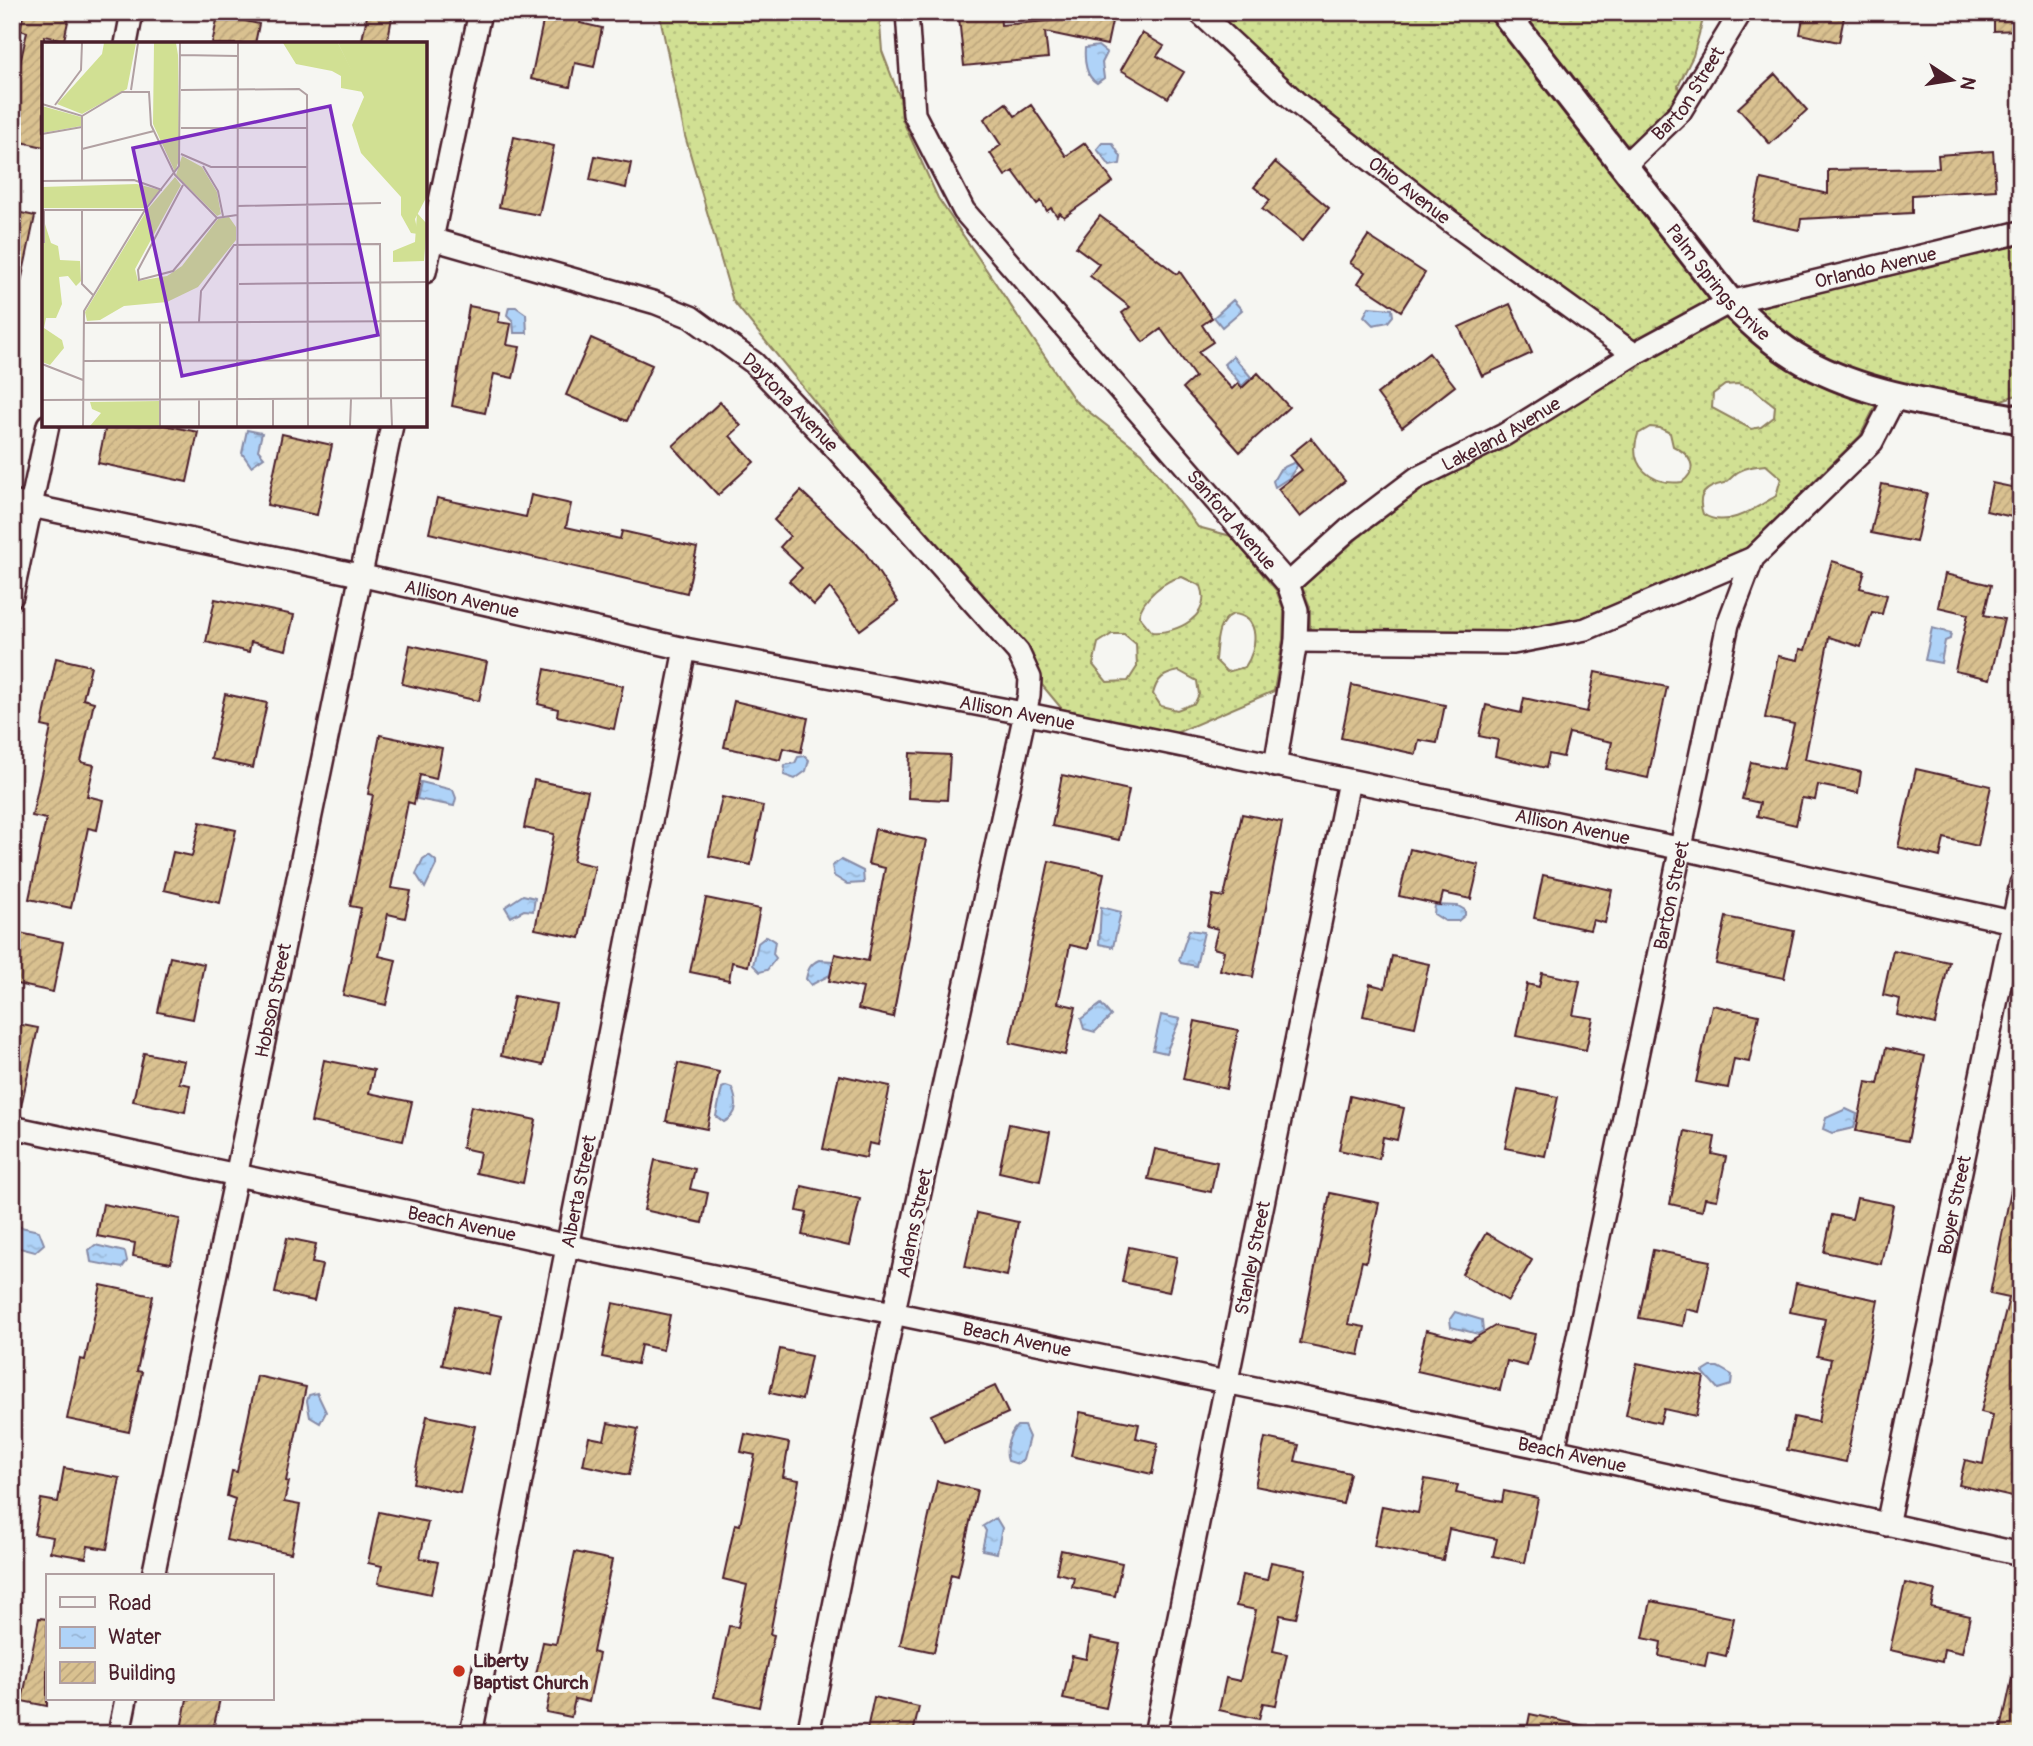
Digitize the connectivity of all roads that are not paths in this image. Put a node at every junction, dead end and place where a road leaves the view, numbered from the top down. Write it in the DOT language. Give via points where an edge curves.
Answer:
graph roads {
  1 [pos="132,12"];
  2 [pos="480,12"];
  3 [pos="907,12"];
  4 [pos="1199,12"];
  5 [pos="1504,12"];
  6 [pos="1741,12"];
  7 [pos="126,42"];
  8 [pos="1625,166"];
  9 [pos="2021,232"];
  10 [pos="432,239"];
  11 [pos="427,263"];
  12 [pos="1730,302"];
  13 [pos="1633,354"];
  14 [pos="1896,395"];
  15 [pos="2021,420"];
  16 [pos="47,427"];
  17 [pos="392,427"];
  18 [pos="22,504"];
  19 [pos="1754,558"];
  20 [pos="359,575"];
  21 [pos="1287,584"];
  22 [pos="12,596"];
  23 [pos="1296,641"];
  24 [pos="685,649"];
  25 [pos="1023,713"];
  26 [pos="1275,766"];
  27 [pos="1349,781"];
  28 [pos="1682,849"];
  29 [pos="2021,884"];
  30 [pos="2017,923"];
  31 [pos="12,1127"];
  32 [pos="239,1173"];
  33 [pos="569,1246"];
  34 [pos="894,1311"];
  35 [pos="1226,1381"];
  36 [pos="1554,1450"];
  37 [pos="1887,1525"];
  38 [pos="2021,1554"];
  39 [pos="153,1574"];
  40 [pos="126,1700"];
  41 [pos="119,1734"];
  42 [pos="471,1734"];
  43 [pos="808,1734"];
  44 [pos="1155,1734"];
  1 -- 7 [label="street"];
  2 -- 10 [label="street"];
  3 -- 21 [label="street, Sanford Avenue" via="914,114 964,211"];
  4 -- 13 [label="street, Ohio Avenue" via="1297,103"];
  5 -- 8 [label="street, Palm Springs Drive"];
  6 -- 8 [label="street, Barton Street" via="1680,112"];
  8 -- 12 [label="street, Palm Springs Drive"];
  9 -- 12 [label="street, Orlando Avenue"];
  10 -- 11 [label="street"];
  10 -- 25 [label="street, Daytona Avenue" via="656,303 691,317 754,363 1018,652 1030,678"];
  12 -- 13 [label="street, Lakeland Avenue"];
  12 -- 14 [label="street, Palm Springs Drive" via="1797,358 1840,378"];
  13 -- 21 [label="street, Lakeland Avenue" via="1504,435 1417,478"];
  14 -- 15 [label="street, Palm Springs Drive"];
  14 -- 19 [label="street, Barton Street" via="1872,442"];
  16 -- 18 [label="street"];
  17 -- 20 [label="street, Hobson Street"];
  18 -- 20 [label="street, Allison Avenue"];
  18 -- 22 [label="street"];
  19 -- 23 [label="street" via="1587,629 1513,643"];
  19 -- 28 [label="street, Barton Street" via="1728,624"];
  20 -- 24 [label="street, Allison Avenue"];
  20 -- 32 [label="street, Hobson Street"];
  21 -- 23 [label="street, Sanford Avenue" via="1297,610"];
  23 -- 26 [label="street"];
  24 -- 25 [label="street, Allison Avenue"];
  24 -- 33 [label="street, Alberta Street"];
  25 -- 26 [label="street, Allison Avenue"];
  25 -- 34 [label="street, Adams Street"];
  26 -- 27 [label="street, Allison Avenue"];
  27 -- 28 [label="street, Allison Avenue"];
  27 -- 35 [label="street, Stanley Street"];
  28 -- 30 [label="street, Allison Avenue"];
  28 -- 36 [label="street, Barton Street"];
  29 -- 30 [label="street, Boyer Street"];
  30 -- 37 [label="street, Boyer Street"];
  31 -- 32 [label="street, Beach Avenue"];
  32 -- 33 [label="street, Beach Avenue"];
  32 -- 39 [label="street, Hobson Street"];
  33 -- 34 [label="street, Beach Avenue"];
  33 -- 42 [label="street, Alberta Street"];
  34 -- 35 [label="street, Beach Avenue"];
  34 -- 43 [label="street, Adams Street"];
  35 -- 36 [label="street, Beach Avenue"];
  35 -- 44 [label="street, Stanley Street"];
  36 -- 37 [label="street, Beach Avenue"];
  37 -- 38 [label="street, Beach Avenue"];
  40 -- 41 [label="street"];
}
